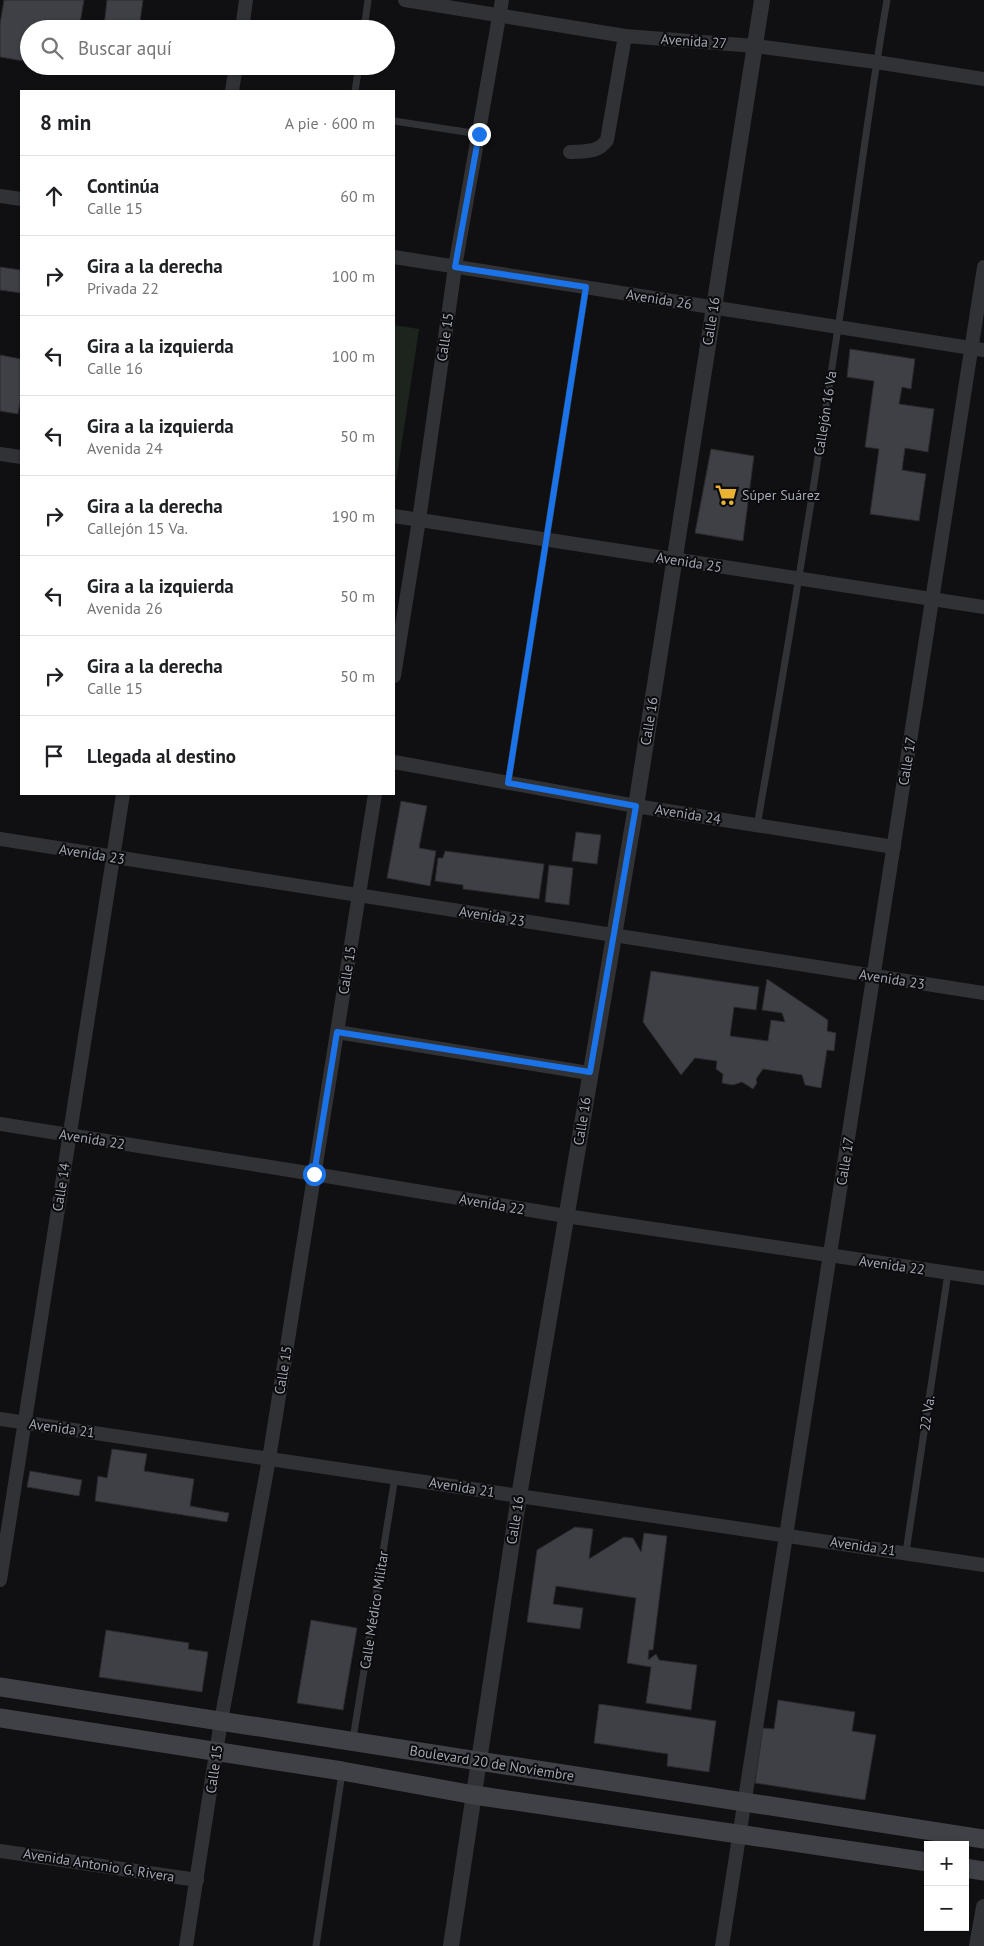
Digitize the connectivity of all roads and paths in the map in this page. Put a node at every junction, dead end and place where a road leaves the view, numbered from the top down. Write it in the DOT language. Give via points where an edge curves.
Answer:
graph roads {
  1 [pos="246,0"];
  2 [pos="368,0"];
  3 [pos="404,0"];
  4 [pos="502,0"];
  5 [pos="762,0"];
  6 [pos="887,0"];
  7 [pos="500,15"];
  8 [pos="243,20"];
  9 [pos="365,20"];
  10 [pos="625,36"];
  11 [pos="755,46"];
  12 [pos="876,62"];
  13 [pos="235,75"];
  14 [pos="358,75"];
  15 [pos="984,79"];
  16 [pos="232,90"];
  17 [pos="355,90"];
  18 [pos="395,121"];
  19 [pos="479,134"];
  20 [pos="570,152"];
  21 [pos="0,196"];
  22 [pos="20,199"];
  23 [pos="395,257"];
  24 [pos="455,267"];
  25 [pos="984,267"];
  26 [pos="586,287"];
  27 [pos="713,307"];
  28 [pos="838,326"];
  29 [pos="978,349"];
  30 [pos="0,454"];
  31 [pos="20,457"];
  32 [pos="395,516"];
  33 [pos="419,520"];
  34 [pos="546,540"];
  35 [pos="674,560"];
  36 [pos="800,579"];
  37 [pos="933,600"];
  38 [pos="984,607"];
  39 [pos="395,670"];
  40 [pos="395,762"];
  41 [pos="508,783"];
  42 [pos="122,795"];
  43 [pos="375,795"];
  44 [pos="636,806"];
  45 [pos="757,826"];
  46 [pos="0,839"];
  47 [pos="894,847"];
  48 [pos="113,857"];
  49 [pos="359,895"];
  50 [pos="614,935"];
  51 [pos="874,976"];
  52 [pos="984,993"];
  53 [pos="337,1032"];
  54 [pos="590,1072"];
  55 [pos="0,1124"];
  56 [pos="69,1135"];
  57 [pos="314,1174"];
  58 [pos="566,1216"];
  59 [pos="830,1256"];
  60 [pos="948,1273"];
  61 [pos="984,1278"];
  62 [pos="0,1419"];
  63 [pos="25,1422"];
  64 [pos="269,1459"];
  65 [pos="395,1477"];
  66 [pos="519,1496"];
  67 [pos="786,1535"];
  68 [pos="906,1552"];
  69 [pos="984,1565"];
  70 [pos="0,1580"];
  71 [pos="0,1687"];
  72 [pos="0,1718"];
  73 [pos="221,1721"];
  74 [pos="352,1742"];
  75 [pos="217,1751"];
  76 [pos="479,1761"];
  77 [pos="342,1771"];
  78 [pos="474,1795"];
  79 [pos="744,1802"];
  80 [pos="739,1833"];
  81 [pos="984,1839"];
  82 [pos="0,1851"];
  83 [pos="924,1861"];
  84 [pos="969,1869"];
  85 [pos="984,1871"];
  86 [pos="197,1880"];
  87 [pos="984,1907"];
  88 [pos="186,1946"];
  89 [pos="316,1946"];
  90 [pos="452,1946"];
  91 [pos="722,1946"];
  92 [pos="978,1946"];
  1 -- 8 [label="street"];
  2 -- 9 [label="lane"];
  3 -- 7 [label="street, Avenida 27"];
  4 -- 7 [label="street, Calle 15"];
  5 -- 11 [label="street, Calle 16"];
  6 -- 12 [label="lane, Callejón 16 Va"];
  7 -- 10 [label="street, Avenida 27"];
  7 -- 19 [label="street, Calle 15"];
  10 -- 11 [label="street, Avenida 27"];
  10 -- 20 [label="street" via="607,140 594,151"];
  11 -- 12 [label="street, Avenida 27"];
  11 -- 27 [label="street, Calle 16"];
  12 -- 15 [label="street, Avenida 27"];
  12 -- 28 [label="lane, Callejón 16 Va"];
  13 -- 16 [label="street"];
  14 -- 17 [label="lane"];
  18 -- 19 [label="lane"];
  19 -- 24 [label="street, Calle 15"];
  21 -- 22 [label="street"];
  23 -- 24 [label="street, Avenida 26"];
  24 -- 26 [label="street, Avenida 26"];
  24 -- 33 [label="street, Calle 15"];
  25 -- 29 [label="street, Calle 17"];
  26 -- 27 [label="street, Avenida 26"];
  26 -- 34 [label="lane"];
  27 -- 28 [label="street, Avenida 26"];
  27 -- 35 [label="street, Calle 16"];
  28 -- 29 [label="street, Avenida 26"];
  28 -- 36 [label="lane, Callejón 16 Va"];
  29 -- 37 [label="street, Calle 17"];
  30 -- 31 [label="street"];
  32 -- 33 [label="street, Avenida 25"];
  33 -- 34 [label="street, Avenida 25"];
  33 -- 39 [label="street, Calle 15"];
  34 -- 35 [label="street, Avenida 25"];
  34 -- 41 [label="lane"];
  35 -- 36 [label="street, Avenida 25"];
  35 -- 44 [label="street, Calle 16"];
  36 -- 37 [label="street, Avenida 25"];
  36 -- 45 [label="lane, Callejón 16 Va"];
  37 -- 38 [label="street, Avenida 25"];
  37 -- 47 [label="street, Calle 17"];
  40 -- 41 [label="street, Avenida 24"];
  41 -- 44 [label="street, Avenida 24"];
  42 -- 48 [label="street, Calle 14"];
  43 -- 49 [label="street, Calle 15"];
  44 -- 45 [label="street, Avenida 24"];
  44 -- 50 [label="street, Calle 16"];
  45 -- 47 [label="street, Avenida 24"];
  46 -- 48 [label="street, Avenida 23"];
  47 -- 51 [label="street, Calle 17"];
  48 -- 49 [label="street, Avenida 23"];
  48 -- 56 [label="street, Calle 14"];
  49 -- 50 [label="street, Avenida 23"];
  49 -- 53 [label="street, Calle 15"];
  50 -- 51 [label="street, Avenida 23"];
  50 -- 54 [label="street, Calle 16"];
  51 -- 52 [label="street, Avenida 23"];
  51 -- 59 [label="street, Calle 17"];
  53 -- 54 [label="street"];
  53 -- 57 [label="street, Calle 15"];
  54 -- 58 [label="street, Calle 16"];
  55 -- 56 [label="street, Avenida 22"];
  56 -- 57 [label="street, Avenida 22"];
  56 -- 63 [label="street, Calle 14"];
  57 -- 58 [label="street, Avenida 22"];
  57 -- 64 [label="street, Calle 15"];
  58 -- 59 [label="street, Avenida 22"];
  58 -- 66 [label="street, Calle 16"];
  59 -- 60 [label="street, Avenida 22"];
  59 -- 67 [label="street, Calle 17"];
  60 -- 61 [label="street, Avenida 22"];
  60 -- 68 [label="lane, 22 Va."];
  62 -- 63 [label="street, Avenida 21"];
  63 -- 64 [label="street, Avenida 21"];
  63 -- 70 [label="street, Calle 14"];
  64 -- 65 [label="street, Avenida 21"];
  64 -- 73 [label="street, Calle 15"];
  65 -- 66 [label="street, Avenida 21"];
  65 -- 74 [label="lane, Calle Médico Militar"];
  66 -- 67 [label="street, Avenida 21"];
  66 -- 76 [label="street, Calle 16"];
  67 -- 68 [label="street, Avenida 21"];
  67 -- 79 [label="street, Calle 17"];
  68 -- 69 [label="street, Avenida 21"];
  71 -- 73 [label="main road, Boulevard 20 de Noviembre"];
  72 -- 75 [label="main road"];
  73 -- 74 [label="main road, Boulevard 20 de Noviembre"];
  73 -- 75 [label="street, Calle 15"];
  74 -- 76 [label="main road, Boulevard 20 de Noviembre"];
  75 -- 77 [label="main road"];
  75 -- 86 [label="street, Calle 15"];
  76 -- 78 [label="street, Calle 16"];
  76 -- 79 [label="main road, Boulevard 20 de Noviembre"];
  77 -- 78 [label="main road"];
  77 -- 89 [label="lane"];
  78 -- 80 [label="main road"];
  78 -- 90 [label="street, Calle 16"];
  79 -- 80 [label="street, Calle 17"];
  79 -- 81 [label="main road, Boulevard 20 de Noviembre"];
  80 -- 83 [label="main road"];
  80 -- 91 [label="street, Calle 17"];
  82 -- 86 [label="street, Avenida Antonio G. Rivera"];
  84 -- 85 [label="main road"];
  86 -- 88 [label="street, Calle 15"];
  87 -- 92 [label="street"];
}
